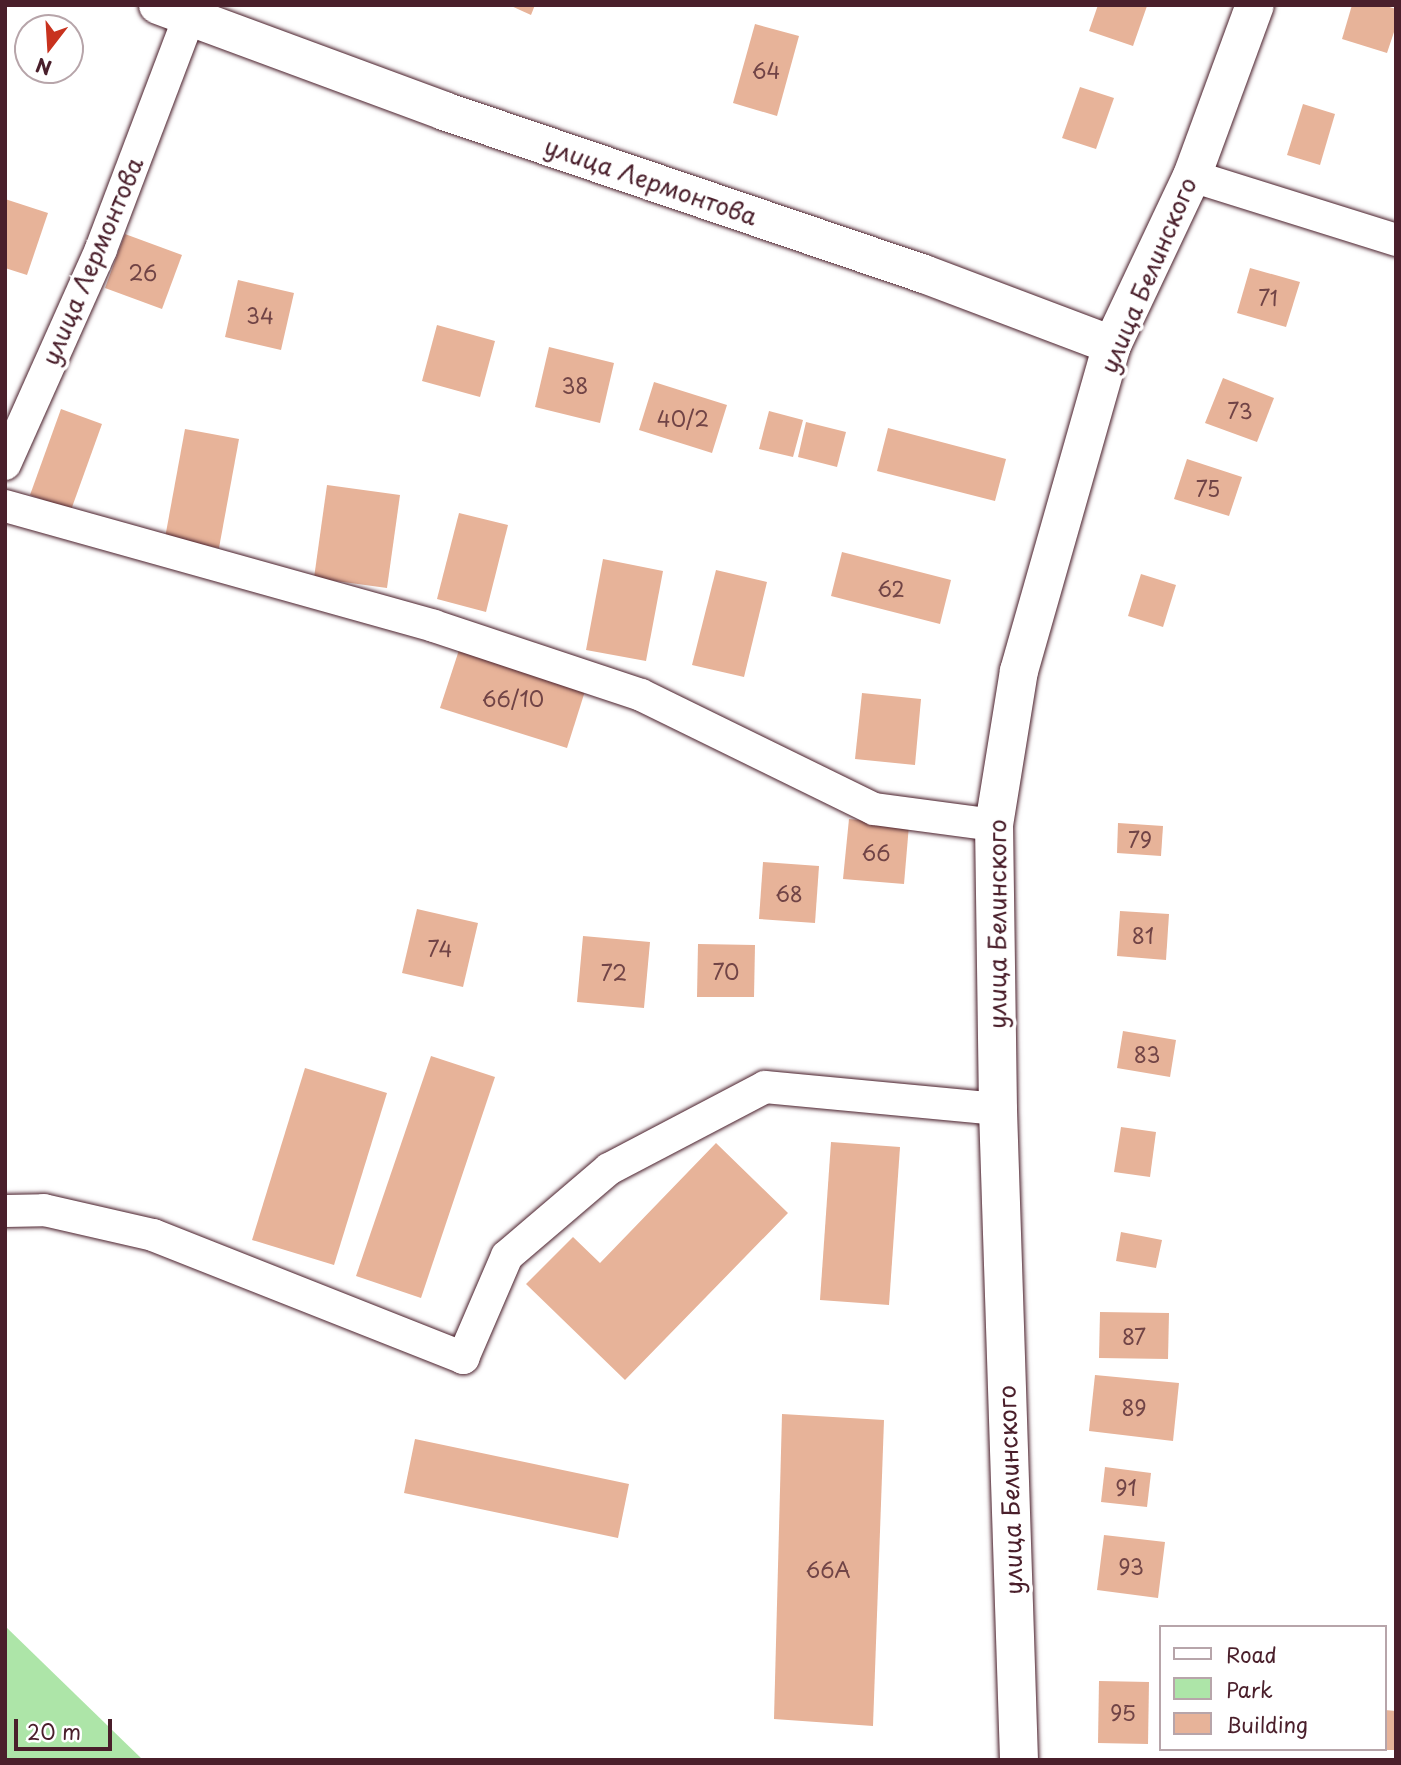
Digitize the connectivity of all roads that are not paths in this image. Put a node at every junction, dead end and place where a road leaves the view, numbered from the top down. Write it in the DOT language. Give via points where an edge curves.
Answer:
graph roads {
  1 [pos="1255,5"];
  2 [pos="174,11"];
  3 [pos="1192,176"];
  4 [pos="1396,240"];
  5 [pos="1112,345"];
  6 [pos="5,464"];
  7 [pos="5,506"];
  8 [pos="994,825"];
  9 [pos="998,1109"];
  10 [pos="5,1212"];
  11 [pos="1019,1760"];
  1 -- 3 [label="street, улица Белинского"];
  2 -- 5 [label="street, улица Лермонтова" via="457,115 924,274"];
  2 -- 6 [label="street, улица Лермонтова" via="102,249"];
  3 -- 4 [label="street"];
  3 -- 5 [label="street, улица Белинского"];
  5 -- 8 [label="street, улица Белинского" via="1019,671"];
  7 -- 8 [label="street" via="434,626 640,695 874,809"];
  8 -- 9 [label="street, улица Белинского"];
  9 -- 10 [label="street" via="765,1087 608,1169 507,1256 463,1358 153,1235 44,1210"];
  9 -- 11 [label="street, улица Белинского"];
}
